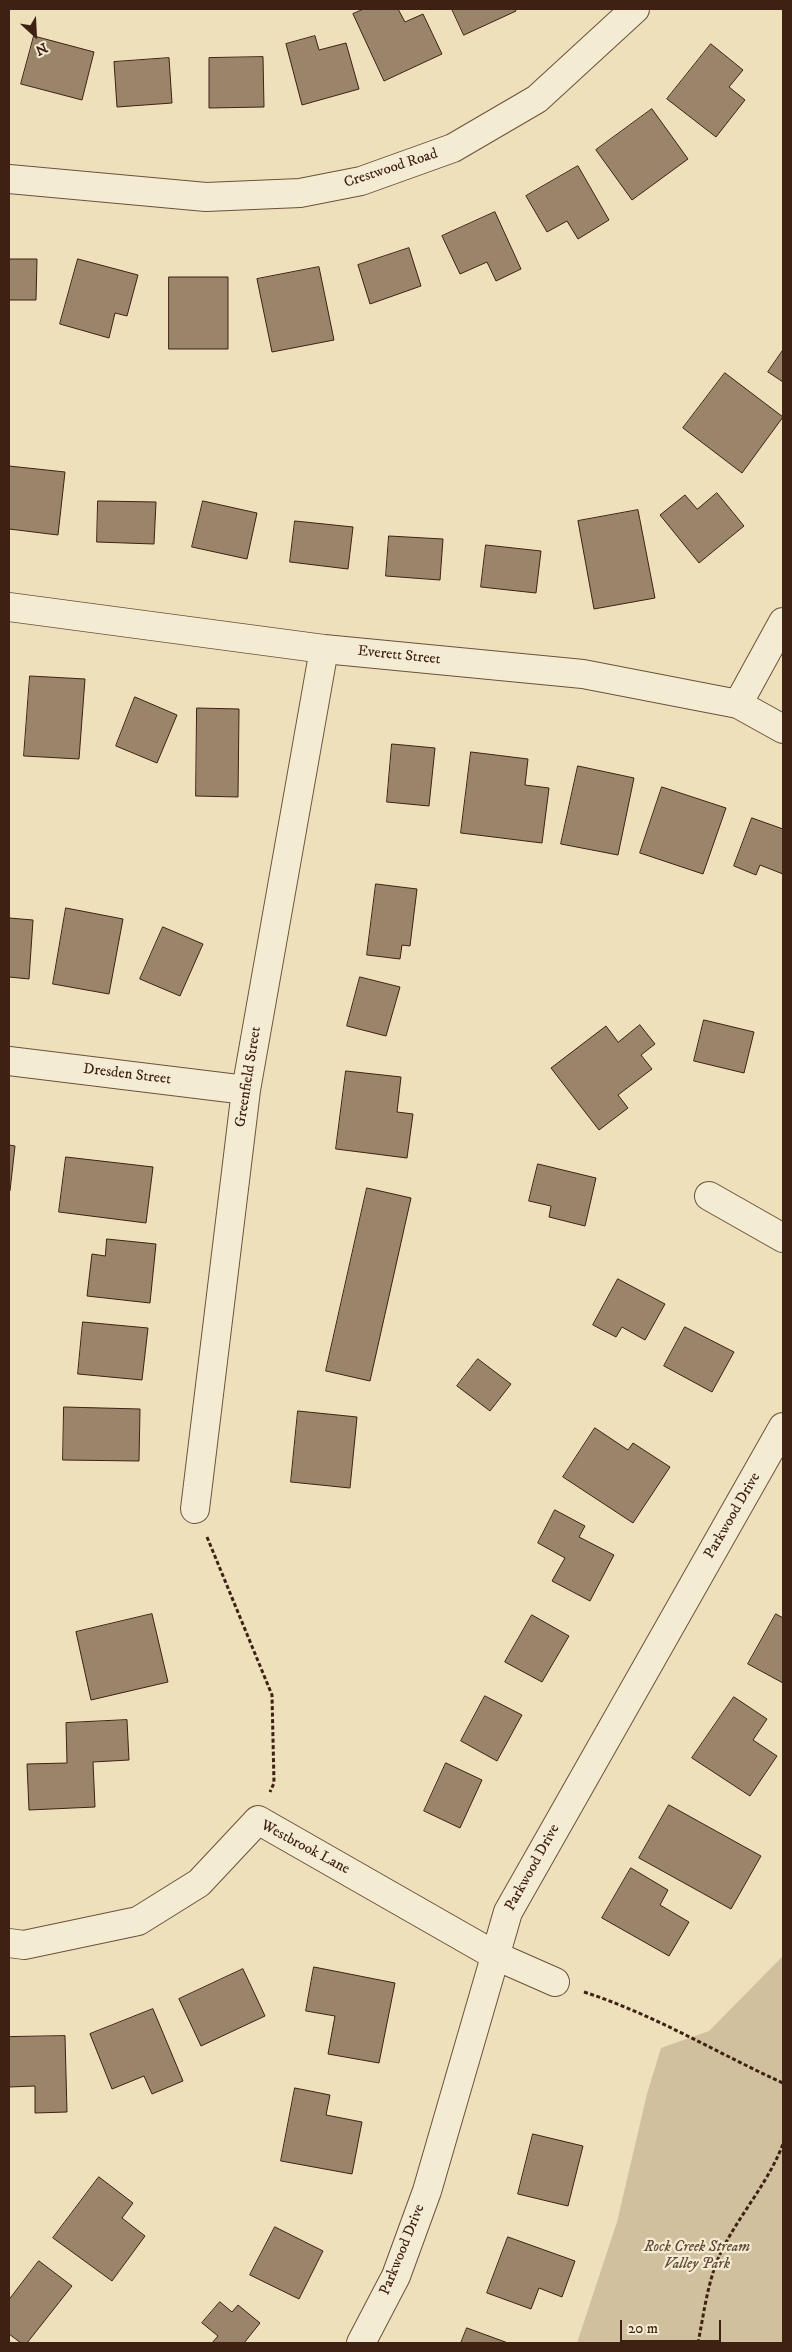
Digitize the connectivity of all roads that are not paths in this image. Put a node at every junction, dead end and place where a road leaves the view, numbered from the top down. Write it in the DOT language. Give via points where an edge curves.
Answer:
graph roads {
  1 [pos="635,9"];
  2 [pos="9,179"];
  3 [pos="9,607"];
  4 [pos="783,622"];
  5 [pos="324,648"];
  6 [pos="738,704"];
  7 [pos="783,728"];
  8 [pos="9,1061"];
  9 [pos="246,1090"];
  10 [pos="708,1196"];
  11 [pos="783,1238"];
  12 [pos="783,1427"];
  13 [pos="195,1509"];
  14 [pos="9,1944"];
  15 [pos="496,1956"];
  16 [pos="555,1982"];
  17 [pos="361,2343"];
  1 -- 2 [label="street, Crestwood Road" via="537,100 453,148 361,181 300,193 206,197"];
  3 -- 5 [label="street, Everett Street"];
  4 -- 6 [label="street"];
  5 -- 6 [label="street, Everett Street" via="583,674"];
  5 -- 9 [label="street, Greenfield Street"];
  6 -- 7 [label="street, Everett Street"];
  8 -- 9 [label="street, Dresden Street"];
  9 -- 13 [label="street, Greenfield Street"];
  10 -- 11 [label="street"];
  12 -- 15 [label="street, Parkwood Drive" via="508,1912"];
  14 -- 15 [label="street, Westbrook Lane" via="24,1945 138,1921 199,1883 258,1820"];
  15 -- 16 [label="street, Westbrook Lane"];
  15 -- 17 [label="street, Parkwood Drive" via="427,2191 396,2276"];
}
